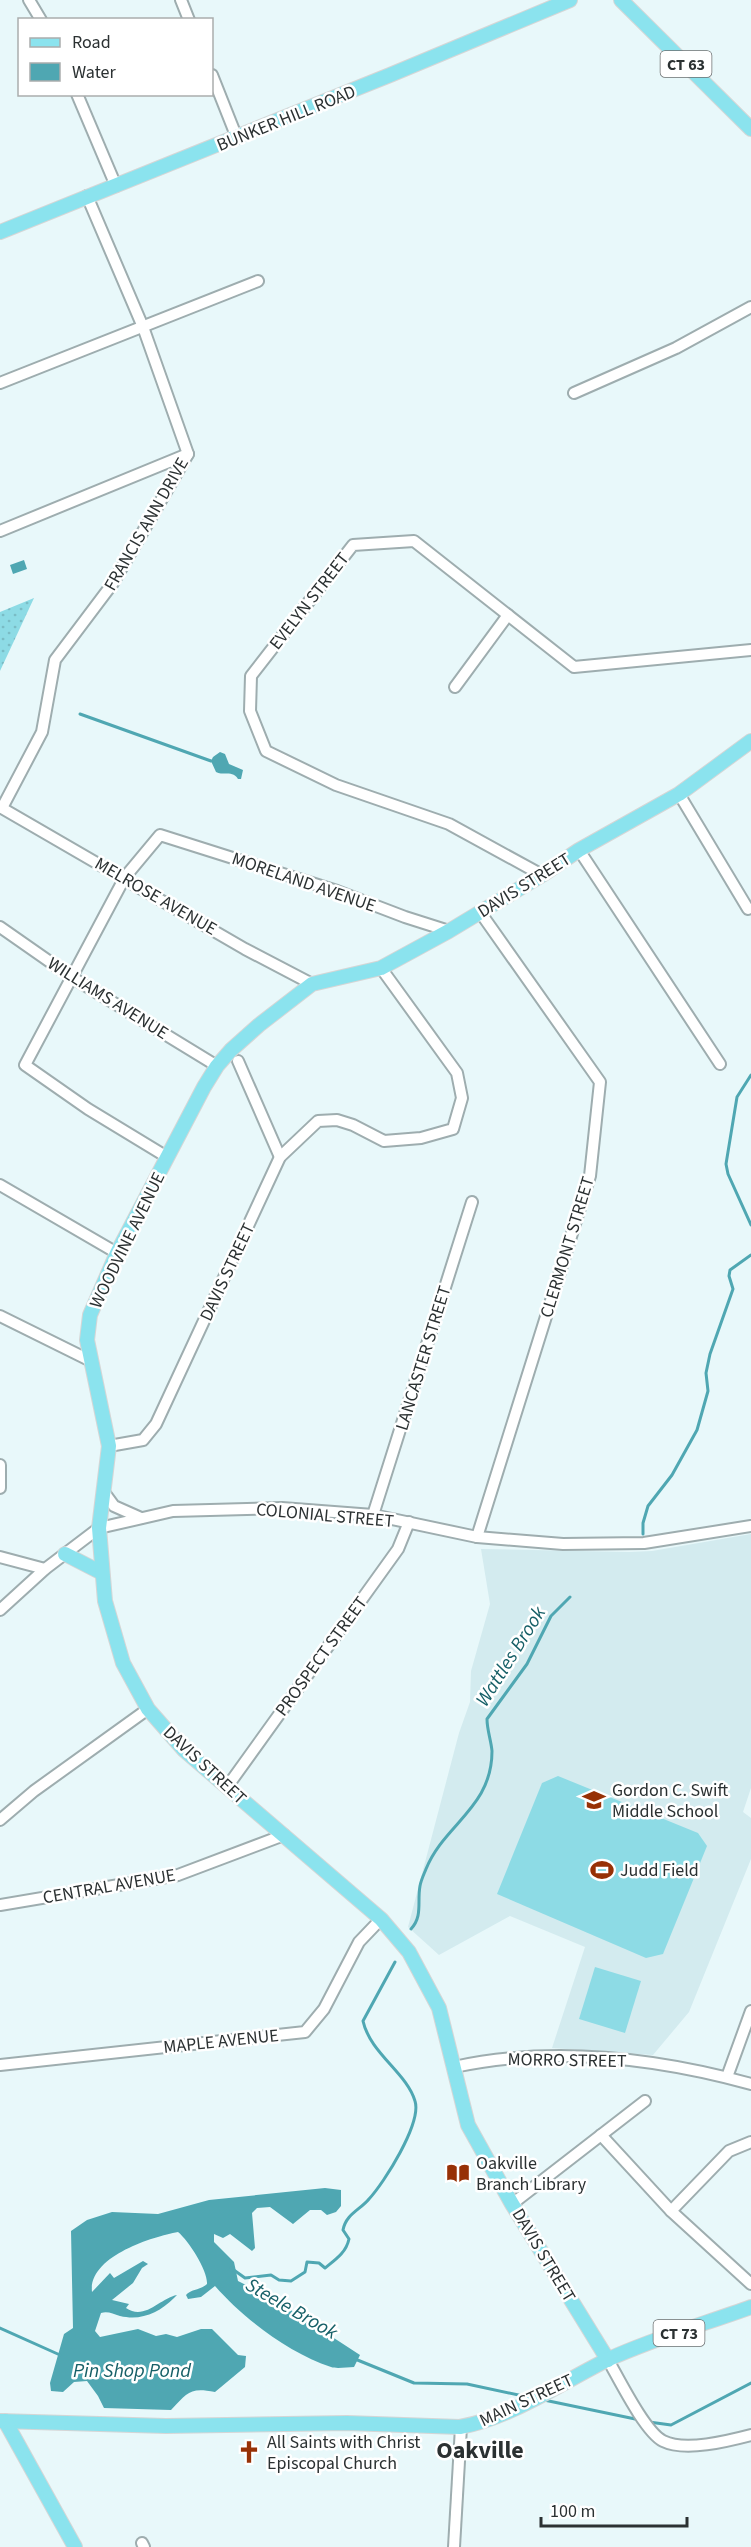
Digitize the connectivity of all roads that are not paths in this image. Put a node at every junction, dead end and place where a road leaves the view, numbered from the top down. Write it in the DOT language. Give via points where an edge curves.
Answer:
graph roads {
  1 [pos="29,0"];
  2 [pos="181,0"];
  3 [pos="570,0"];
  4 [pos="621,0"];
  5 [pos="40,18"];
  6 [pos="188,18"];
  7 [pos="213,78"];
  8 [pos="78,96"];
  9 [pos="751,129"];
  10 [pos="237,138"];
  11 [pos="116,186"];
  12 [pos="87,196"];
  13 [pos="0,232"];
  14 [pos="258,281"];
  15 [pos="751,308"];
  16 [pos="143,327"];
  17 [pos="0,383"];
  18 [pos="574,393"];
  19 [pos="188,454"];
  20 [pos="0,531"];
  21 [pos="508,615"];
  22 [pos="751,650"];
  23 [pos="455,687"];
  24 [pos="751,741"];
  25 [pos="679,794"];
  26 [pos="1,807"];
  27 [pos="579,850"];
  28 [pos="542,875"];
  29 [pos="124,877"];
  30 [pos="748,909"];
  31 [pos="480,912"];
  32 [pos="0,927"];
  33 [pos="449,931"];
  34 [pos="381,968"];
  35 [pos="73,978"];
  36 [pos="312,984"];
  37 [pos="234,1056"];
  38 [pos="720,1064"];
  39 [pos="217,1066"];
  40 [pos="167,1157"];
  41 [pos="280,1157"];
  42 [pos="0,1185"];
  43 [pos="472,1202"];
  44 [pos="117,1252"];
  45 [pos="0,1316"];
  46 [pos="91,1362"];
  47 [pos="109,1446"];
  48 [pos="0,1466"];
  49 [pos="0,1488"];
  50 [pos="103,1491"];
  51 [pos="373,1515"];
  52 [pos="141,1518"];
  53 [pos="409,1522"];
  54 [pos="751,1526"];
  55 [pos="99,1528"];
  56 [pos="477,1537"];
  57 [pos="65,1554"];
  58 [pos="0,1557"];
  59 [pos="45,1569"];
  60 [pos="102,1573"];
  61 [pos="0,1610"];
  62 [pos="148,1709"];
  63 [pos="228,1787"];
  64 [pos="0,1820"];
  65 [pos="284,1835"];
  66 [pos="0,1905"];
  67 [pos="381,1919"];
  68 [pos="751,2011"];
  69 [pos="0,2065"];
  70 [pos="454,2067"];
  71 [pos="727,2077"];
  72 [pos="751,2084"];
  73 [pos="645,2102"];
  74 [pos="601,2135"];
  75 [pos="751,2142"];
  76 [pos="512,2204"];
  77 [pos="671,2211"];
  78 [pos="751,2284"];
  79 [pos="751,2307"];
  80 [pos="608,2360"];
  81 [pos="3,2421"];
  82 [pos="461,2427"];
  83 [pos="751,2435"];
  84 [pos="75,2547"];
  85 [pos="454,2547"];
  1 -- 5 [label="street"];
  2 -- 6 [label="street"];
  3 -- 10 [label="main road, BUNKER HILL ROAD"];
  4 -- 9 [label="main road, CT 63"];
  7 -- 10 [label="street"];
  8 -- 11 [label="street"];
  10 -- 11 [label="main road, BUNKER HILL ROAD"];
  11 -- 12 [label="main road, BUNKER HILL ROAD"];
  12 -- 13 [label="main road, BUNKER HILL ROAD"];
  12 -- 16 [label="street, FRANCIS ANN DRIVE"];
  14 -- 16 [label="street"];
  15 -- 18 [label="street" via="676,348"];
  16 -- 17 [label="street"];
  16 -- 19 [label="street, FRANCIS ANN DRIVE"];
  19 -- 20 [label="street"];
  19 -- 26 [label="street, FRANCIS ANN DRIVE" via="113,584 55,660 42,732"];
  21 -- 22 [label="street, EVELYN STREET" via="574,667"];
  21 -- 23 [label="street"];
  21 -- 28 [label="street, EVELYN STREET" via="414,541 353,545 251,675 250,711 266,752 336,785 449,824"];
  24 -- 25 [label="main road, DAVIS STREET"];
  25 -- 27 [label="main road, DAVIS STREET"];
  25 -- 30 [label="street"];
  26 -- 29 [label="street, MELROSE AVENUE"];
  27 -- 28 [label="main road, DAVIS STREET"];
  27 -- 38 [label="street"];
  28 -- 31 [label="main road, DAVIS STREET"];
  29 -- 33 [label="street, MORELAND AVENUE" via="160,835"];
  29 -- 35 [label="street"];
  29 -- 36 [label="street, MELROSE AVENUE"];
  31 -- 33 [label="main road, DAVIS STREET"];
  31 -- 56 [label="street, CLERMONT STREET" via="600,1082 590,1176"];
  32 -- 35 [label="street, WILLIAMS AVENUE"];
  33 -- 34 [label="main road, DAVIS STREET"];
  34 -- 36 [label="main road, DAVIS STREET"];
  34 -- 41 [label="street" via="457,1073 462,1098 453,1128 421,1138 384,1141 337,1120 318,1121"];
  35 -- 39 [label="street, WILLIAMS AVENUE"];
  35 -- 40 [label="street" via="25,1065"];
  36 -- 37 [label="main road, DAVIS STREET" via="259,1025"];
  37 -- 39 [label="main road, WOODVINE AVENUE"];
  37 -- 41 [label="street"];
  39 -- 40 [label="main road, WOODVINE AVENUE"];
  40 -- 44 [label="main road, WOODVINE AVENUE"];
  41 -- 47 [label="street, DAVIS STREET" via="156,1424 143,1440"];
  42 -- 44 [label="street"];
  43 -- 51 [label="street, LANCASTER STREET"];
  44 -- 46 [label="main road, WOODVINE AVENUE" via="90,1315 87,1340"];
  45 -- 46 [label="street"];
  46 -- 47 [label="main road, WOODVINE AVENUE"];
  47 -- 50 [label="main road, DAVIS STREET"];
  48 -- 49 [label="street"];
  50 -- 52 [label="street" via="114,1506"];
  50 -- 55 [label="main road, DAVIS STREET"];
  51 -- 52 [label="street, COLONIAL STREET" via="282,1508 173,1511"];
  51 -- 53 [label="street, COLONIAL STREET"];
  52 -- 55 [label="street, COLONIAL STREET"];
  53 -- 56 [label="street, COLONIAL STREET"];
  53 -- 63 [label="street, PROSPECT STREET" via="398,1549"];
  54 -- 56 [label="street, COLONIAL STREET" via="644,1543 563,1544"];
  55 -- 57 [label="street, COLONIAL STREET"];
  55 -- 60 [label="main road, DAVIS STREET"];
  57 -- 59 [label="street, COLONIAL STREET"];
  57 -- 60 [label="main road"];
  58 -- 59 [label="street"];
  59 -- 61 [label="street, COLONIAL STREET"];
  60 -- 62 [label="main road, DAVIS STREET" via="105,1601 123,1663"];
  62 -- 63 [label="main road, DAVIS STREET" via="184,1750"];
  62 -- 64 [label="street"];
  63 -- 65 [label="main road, DAVIS STREET"];
  65 -- 66 [label="street, CENTRAL AVENUE" via="178,1875"];
  65 -- 67 [label="main road, DAVIS STREET"];
  67 -- 69 [label="street, MAPLE AVENUE" via="359,1942 324,2009 305,2032"];
  67 -- 70 [label="main road, DAVIS STREET" via="409,1952 439,2008"];
  68 -- 71 [label="street"];
  70 -- 71 [label="street, MORRO STREET" via="486,2060 595,2057"];
  70 -- 76 [label="main road, DAVIS STREET" via="468,2125"];
  71 -- 72 [label="street, MORRO STREET"];
  73 -- 74 [label="street"];
  74 -- 76 [label="street"];
  74 -- 77 [label="street"];
  75 -- 77 [label="street" via="729,2151"];
  76 -- 80 [label="main road, DAVIS STREET"];
  77 -- 78 [label="street"];
  79 -- 80 [label="main road, MAIN STREET / CT 73"];
  80 -- 82 [label="main road, MAIN STREET / CT 73" via="511,2409"];
  80 -- 83 [label="street" via="658,2437 676,2445 722,2443"];
  81 -- 82 [label="main road, MAIN STREET / CT 73" via="166,2426 315,2422"];
  81 -- 84 [label="main road"];
  82 -- 85 [label="street"];
}
